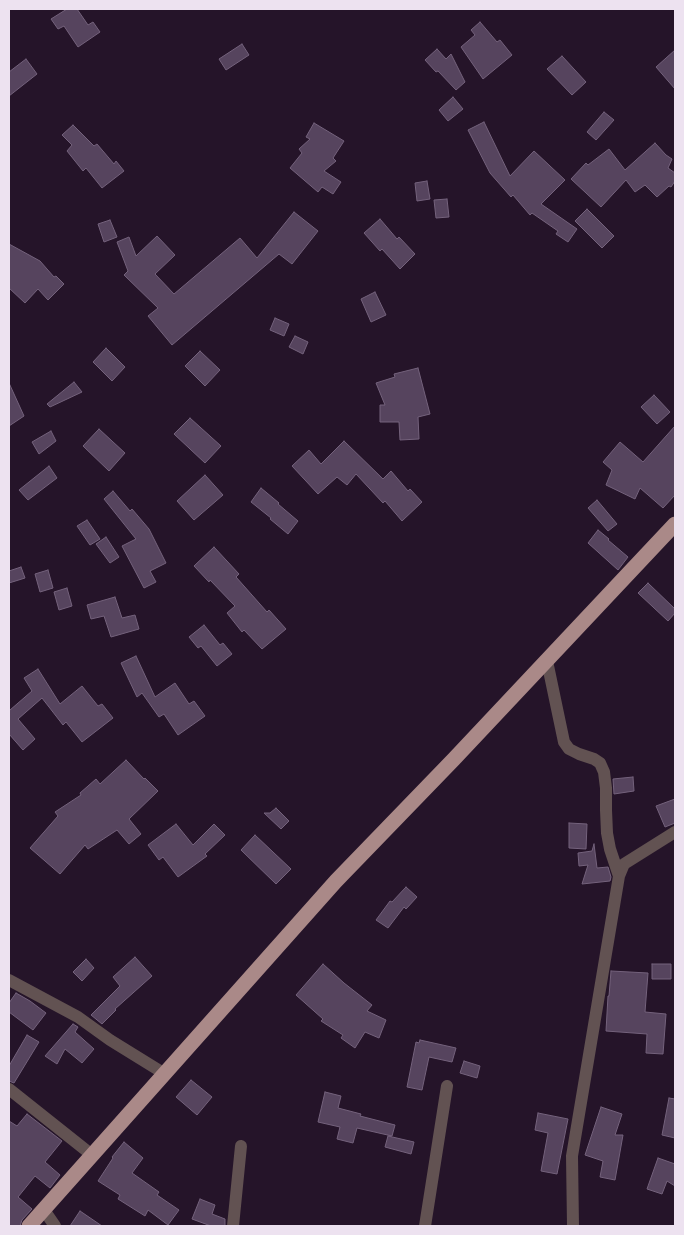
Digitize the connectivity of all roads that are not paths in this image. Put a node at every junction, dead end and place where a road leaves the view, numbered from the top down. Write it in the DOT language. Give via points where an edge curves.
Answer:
graph roads {
  1 [pos="675,524"];
  2 [pos="546,661"];
  3 [pos="675,832"];
  4 [pos="619,876"];
  5 [pos="9,980"];
  6 [pos="165,1074"];
  7 [pos="447,1086"];
  8 [pos="9,1089"];
  9 [pos="240,1146"];
  10 [pos="92,1155"];
  11 [pos="44,1210"];
  12 [pos="29,1226"];
  13 [pos="55,1226"];
  14 [pos="233,1226"];
  15 [pos="425,1226"];
  16 [pos="573,1226"];
  1 -- 2 [label="main road"];
  2 -- 4 [label="street" via="564,742 569,749 600,763 604,772 607,833"];
  2 -- 6 [label="main road" via="336,882"];
  3 -- 4 [label="street" via="624,864"];
  4 -- 16 [label="street" via="572,1156"];
  5 -- 6 [label="street" via="78,1017"];
  6 -- 10 [label="main road"];
  7 -- 15 [label="street"];
  8 -- 10 [label="street"];
  9 -- 14 [label="street"];
  10 -- 11 [label="main road"];
  11 -- 12 [label="main road"];
  11 -- 13 [label="street"];
}
